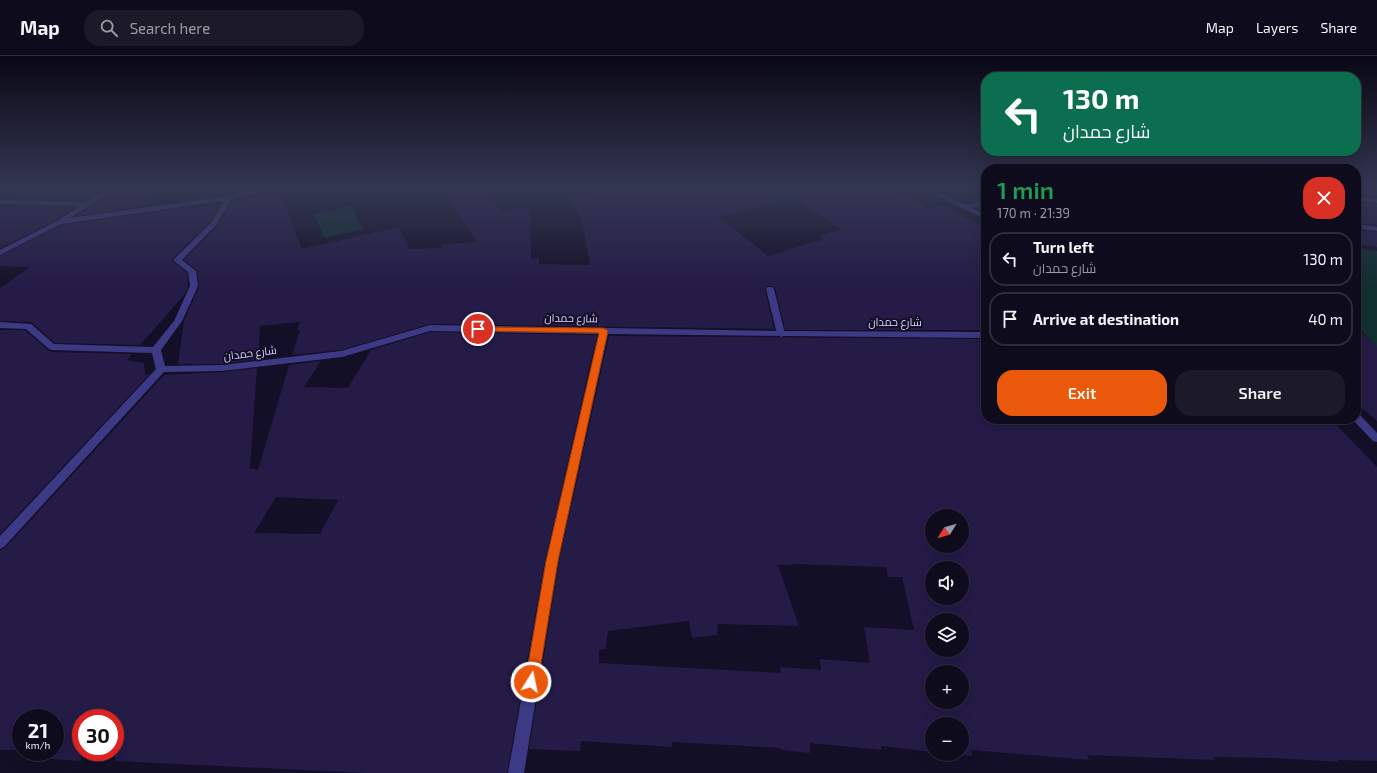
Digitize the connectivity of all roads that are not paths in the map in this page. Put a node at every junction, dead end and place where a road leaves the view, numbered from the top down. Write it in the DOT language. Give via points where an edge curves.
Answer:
graph roads {
  1 [pos="59,222"];
  2 [pos="215,222"];
  3 [pos="1361,227"];
  4 [pos="1377,229"];
  5 [pos="0,253"];
  6 [pos="770,289"];
  7 [pos="0,324"];
  8 [pos="604,331"];
  9 [pos="781,334"];
  10 [pos="981,335"];
  11 [pos="156,350"];
  12 [pos="160,369"];
  13 [pos="1361,422"];
  14 [pos="1377,439"];
  15 [pos="0,544"];
  16 [pos="516,773"];
  1 -- 5 [label="street"];
  2 -- 11 [label="street" via="177,260 192,271 194,286 178,321"];
  3 -- 4 [label="street"];
  6 -- 9 [label="street"];
  7 -- 11 [label="street" via="28,326 52,347"];
  8 -- 9 [label="street, شارع حمدان"];
  8 -- 12 [label="street, شارع حمدان" via="430,328 342,354 222,368"];
  8 -- 16 [label="street" via="552,561"];
  9 -- 10 [label="street, شارع حمدان"];
  11 -- 12 [label="street"];
  12 -- 15 [label="street"];
  13 -- 14 [label="street"];
}
